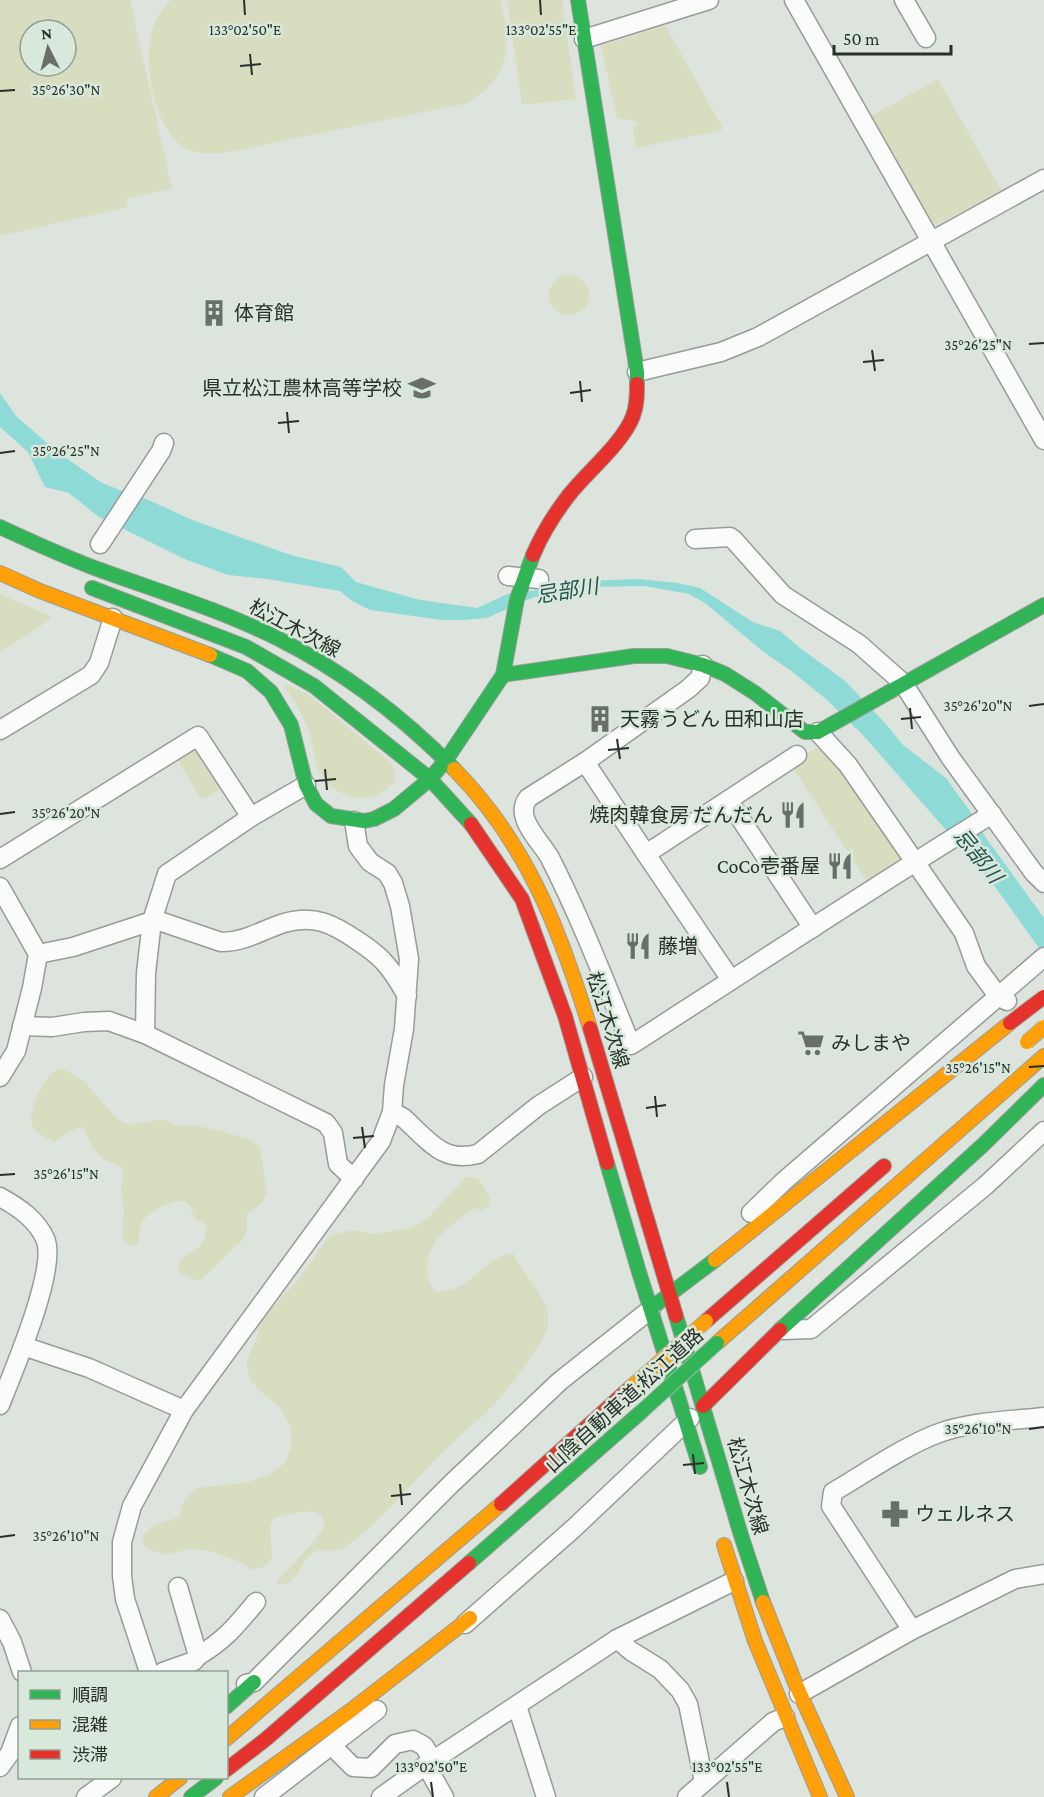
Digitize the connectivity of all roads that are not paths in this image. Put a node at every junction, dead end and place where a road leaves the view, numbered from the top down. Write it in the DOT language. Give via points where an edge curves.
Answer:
graph roads {
  1 [pos="578,0"];
  2 [pos="709,0"];
  3 [pos="794,0"];
  4 [pos="904,0"];
  5 [pos="926,38"];
  6 [pos="584,39"];
  7 [pos="1044,179"];
  8 [pos="932,242"];
  9 [pos="637,372"];
  10 [pos="1042,432"];
  11 [pos="164,443"];
  12 [pos="0,527"];
  13 [pos="695,539"];
  14 [pos="100,544"];
  15 [pos="0,573"];
  16 [pos="84,585"];
  17 [pos="1044,605"];
  18 [pos="113,618"];
  19 [pos="703,665"];
  20 [pos="503,675"];
  21 [pos="896,687"];
  22 [pos="823,729"];
  23 [pos="0,730"];
  24 [pos="797,755"];
  25 [pos="446,760"];
  26 [pos="585,762"];
  27 [pos="430,779"];
  28 [pos="306,785"];
  29 [pos="728,800"];
  30 [pos="988,816"];
  31 [pos="251,817"];
  32 [pos="354,820"];
  33 [pos="646,854"];
  34 [pos="0,858"];
  35 [pos="918,859"];
  36 [pos="1044,883"];
  37 [pos="0,887"];
  38 [pos="152,921"];
  39 [pos="813,928"];
  40 [pos="38,954"];
  41 [pos="1044,957"];
  42 [pos="731,980"];
  43 [pos="1005,990"];
  44 [pos="407,996"];
  45 [pos="1044,997"];
  46 [pos="22,1026"];
  47 [pos="1044,1027"];
  48 [pos="146,1034"];
  49 [pos="1029,1044"];
  50 [pos="616,1054"];
  51 [pos="1042,1057"];
  52 [pos="0,1077"];
  53 [pos="583,1077"];
  54 [pos="1044,1085"];
  55 [pos="392,1112"];
  56 [pos="1044,1131"];
  57 [pos="893,1158"];
  58 [pos="354,1179"];
  59 [pos="0,1197"];
  60 [pos="715,1260"];
  61 [pos="670,1294"];
  62 [pos="651,1309"];
  63 [pos="780,1330"];
  64 [pos="23,1346"];
  65 [pos="0,1405"];
  66 [pos="704,1406"];
  67 [pos="183,1410"];
  68 [pos="1044,1417"];
  69 [pos="686,1422"];
  70 [pos="704,1478"];
  71 [pos="721,1533"];
  72 [pos="1044,1574"];
  73 [pos="734,1581"];
  74 [pos="178,1587"];
  75 [pos="256,1602"];
  76 [pos="470,1618"];
  77 [pos="0,1619"];
  78 [pos="912,1630"];
  79 [pos="617,1639"];
  80 [pos="198,1656"];
  81 [pos="22,1671"];
  82 [pos="149,1671"];
  83 [pos="166,1671"];
  84 [pos="254,1682"];
  85 [pos="228,1693"];
  86 [pos="799,1694"];
  87 [pos="228,1705"];
  88 [pos="517,1706"];
  89 [pos="785,1717"];
  90 [pos="18,1731"];
  91 [pos="228,1737"];
  92 [pos="332,1746"];
  93 [pos="429,1763"];
  94 [pos="0,1767"];
  95 [pos="228,1768"];
  96 [pos="179,1779"];
  97 [pos="215,1779"];
  98 [pos="704,1782"];
  99 [pos="156,1797"];
  100 [pos="191,1797"];
  101 [pos="230,1797"];
  102 [pos="264,1797"];
  103 [pos="381,1797"];
  104 [pos="444,1797"];
  105 [pos="546,1797"];
  106 [pos="687,1797"];
  107 [pos="820,1797"];
  108 [pos="847,1797"];
  1 -- 6 [label="main road"];
  2 -- 6 [label="street"];
  3 -- 8 [label="street"];
  4 -- 5 [label="street"];
  6 -- 9 [label="main road"];
  7 -- 8 [label="street"];
  8 -- 9 [label="street" via="758,337 721,352"];
  8 -- 10 [label="street"];
  9 -- 20 [label="main road" via="637,402 627,429 563,503 545,531 523,580"];
  11 -- 14 [label="street"];
  12 -- 25 [label="main road, 松江木次線" via="65,556 240,621 317,659 362,689"];
  13 -- 21 [label="street" via="730,537 783,595 859,644"];
  15 -- 18 [label="main road"];
  16 -- 27 [label="main road, 松江木次線" via="211,632 276,663 324,693"];
  17 -- 21 [label="main road"];
  18 -- 23 [label="street" via="99,663 91,675"];
  18 -- 28 [label="main road" via="194,648 247,671 260,681 291,725"];
  19 -- 20 [label="main road" via="667,656 634,656"];
  19 -- 22 [label="main road" via="756,693 805,732"];
  19 -- 26 [label="street" via="700,678 688,689"];
  20 -- 25 [label="main road"];
  21 -- 22 [label="main road"];
  21 -- 30 [label="street" via="950,757"];
  22 -- 35 [label="street"];
  24 -- 29 [label="street"];
  25 -- 27 [label="main road"];
  25 -- 50 [label="main road, 松江木次線" via="517,848 555,921 573,974"];
  26 -- 33 [label="street"];
  26 -- 50 [label="street" via="528,798 523,813 579,916"];
  27 -- 32 [label="main road" via="385,815"];
  27 -- 53 [label="main road, 松江木次線" via="466,817 522,899"];
  28 -- 31 [label="street"];
  28 -- 32 [label="main road" via="322,810 337,818"];
  29 -- 33 [label="street"];
  29 -- 39 [label="street"];
  30 -- 35 [label="street"];
  30 -- 36 [label="street"];
  31 -- 34 [label="street" via="198,736"];
  31 -- 38 [label="street" via="172,868"];
  32 -- 44 [label="street" via="358,846 393,882 409,959"];
  33 -- 42 [label="street"];
  35 -- 39 [label="street"];
  35 -- 43 [label="street" via="964,933 976,966"];
  37 -- 40 [label="street"];
  38 -- 40 [label="street" via="73,947"];
  38 -- 44 [label="street" via="231,942 294,920 323,921 373,951"];
  38 -- 48 [label="street" via="146,973"];
  39 -- 42 [label="street"];
  40 -- 46 [label="street"];
  41 -- 43 [label="street"];
  42 -- 50 [label="street"];
  43 -- 49 [label="street" via="1018,1007"];
  43 -- 60 [label="street" via="784,1181 735,1229"];
  44 -- 55 [label="street"];
  45 -- 60 [label="main road, bridge"];
  46 -- 48 [label="street" via="110,1021"];
  46 -- 52 [label="street" via="16,1051"];
  47 -- 49 [label="main road, bridge"];
  48 -- 58 [label="street" via="326,1123 333,1133 338,1164"];
  50 -- 61 [label="main road, 松江木次線"];
  51 -- 95 [label="main road, 山陰自動車道;松江道路, bridge" via="395,1628"];
  53 -- 55 [label="street" via="538,1106 478,1154 465,1157 448,1155 432,1146"];
  53 -- 62 [label="main road, 松江木次線"];
  54 -- 63 [label="main road"];
  55 -- 58 [label="street" via="381,1141"];
  56 -- 63 [label="street" via="985,1186 811,1329"];
  57 -- 91 [label="main road, 山陰自動車道;松江道路, bridge" via="510,1496"];
  58 -- 67 [label="street"];
  59 -- 64 [label="street" via="30,1218 47,1248 47,1261"];
  60 -- 61 [label="main road"];
  61 -- 62 [label="main road"];
  61 -- 66 [label="main road, 松江木次線"];
  62 -- 69 [label="main road, 松江木次線"];
  62 -- 84 [label="street" via="551,1389"];
  63 -- 66 [label="main road"];
  64 -- 65 [label="street"];
  64 -- 67 [label="street" via="89,1368"];
  66 -- 69 [label="street"];
  66 -- 86 [label="main road, 松江木次線" via="752,1569"];
  67 -- 82 [label="street" via="132,1506 122,1542 125,1599"];
  68 -- 78 [label="street" via="939,1433 833,1492 831,1506"];
  69 -- 70 [label="main road, 松江木次線"];
  69 -- 76 [label="street" via="574,1528"];
  71 -- 73 [label="main road, 松江木次線"];
  72 -- 78 [label="street" via="1015,1579"];
  73 -- 79 [label="street"];
  73 -- 89 [label="main road, 松江木次線"];
  74 -- 80 [label="street"];
  75 -- 80 [label="street" via="228,1635"];
  76 -- 92 [label="street" via="385,1704"];
  76 -- 101 [label="main road"];
  77 -- 81 [label="street"];
  78 -- 86 [label="street"];
  79 -- 88 [label="street"];
  79 -- 98 [label="street" via="660,1669 680,1690 688,1704"];
  80 -- 83 [label="street"];
  84 -- 85 [label="street"];
  84 -- 87 [label="main road"];
  86 -- 108 [label="main road, 松江木次線"];
  88 -- 93 [label="street"];
  88 -- 105 [label="street"];
  89 -- 98 [label="street" via="773,1722"];
  89 -- 107 [label="main road, 松江木次線"];
  90 -- 94 [label="street"];
  92 -- 93 [label="street" via="352,1767 371,1768 395,1744 413,1740 423,1746"];
  92 -- 102 [label="street"];
  93 -- 103 [label="street"];
  93 -- 104 [label="street"];
  96 -- 99 [label="main road"];
  97 -- 100 [label="main road"];
  98 -- 106 [label="street"];
}
